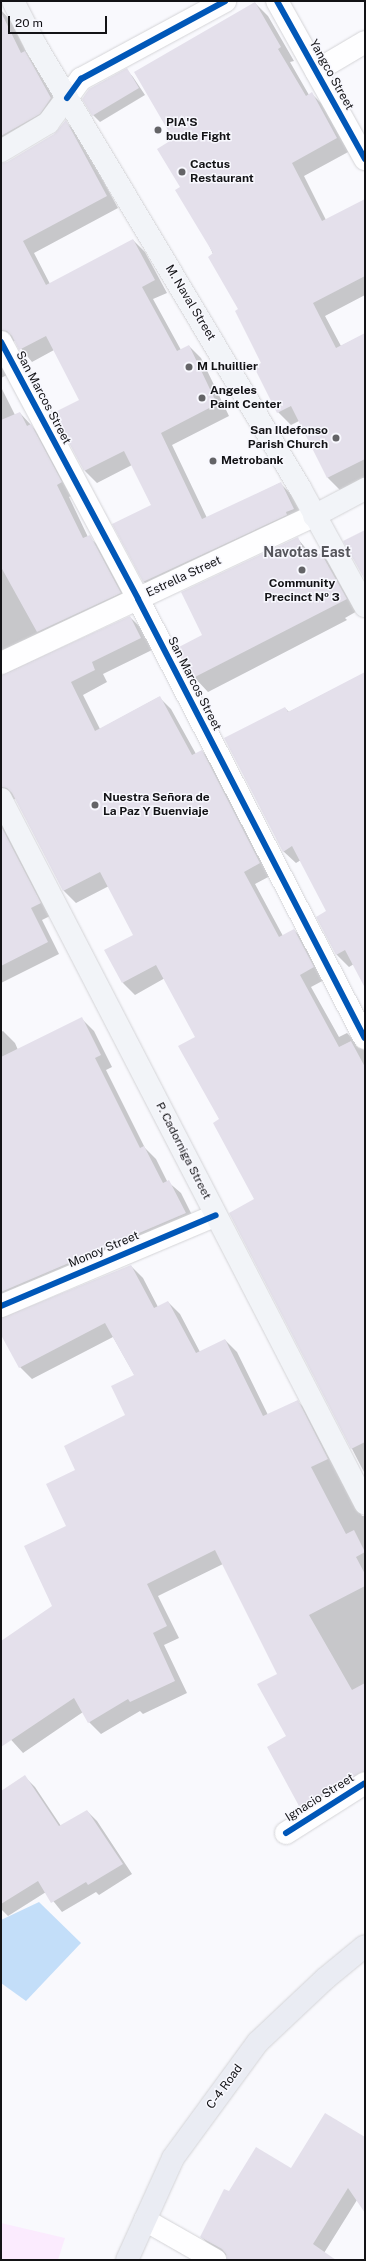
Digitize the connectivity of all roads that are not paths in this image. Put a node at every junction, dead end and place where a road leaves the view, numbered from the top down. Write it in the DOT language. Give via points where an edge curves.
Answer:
graph roads {
  1 [pos="13,1"];
  2 [pos="225,1"];
  3 [pos="277,1"];
  4 [pos="365,42"];
  5 [pos="316,71"];
  6 [pos="67,98"];
  7 [pos="1,151"];
  8 [pos="364,155"];
  9 [pos="1,342"];
  10 [pos="365,489"];
  11 [pos="314,516"];
  12 [pos="138,599"];
  13 [pos="365,606"];
  14 [pos="1,663"];
  15 [pos="1,799"];
  16 [pos="365,1038"];
  17 [pos="216,1215"];
  18 [pos="1,1306"];
  19 [pos="365,1502"];
  20 [pos="365,1783"];
  21 [pos="286,1833"];
  22 [pos="365,1946"];
  23 [pos="145,2220"];
  24 [pos="128,2260"];
  25 [pos="215,2260"];
  1 -- 6 [label="main road, M. Naval Street"];
  2 -- 6 [label="street" via="81,79"];
  3 -- 5 [label="street, Yangco Street"];
  4 -- 5 [label="street"];
  5 -- 8 [label="street, Yangco Street"];
  6 -- 7 [label="main road" via="48,123"];
  6 -- 11 [label="main road, M. Naval Street" via="300,488"];
  9 -- 12 [label="street, San Marcos Street"];
  10 -- 11 [label="main road, Estrella Street"];
  11 -- 12 [label="street, Estrella Street"];
  11 -- 13 [label="main road, M. Naval Street"];
  12 -- 14 [label="street, Estrella Street"];
  12 -- 16 [label="street, San Marcos Street"];
  15 -- 17 [label="main road, P. Cadorniga Street"];
  17 -- 18 [label="street, Monoy Street"];
  17 -- 19 [label="main road, P. Cadorniga Street"];
  20 -- 21 [label="street, Ignacio Street"];
  22 -- 23 [label="highway, C-4 Road" via="326,1978 258,2042 173,2158"];
  23 -- 24 [label="highway, C-4 Road"];
  23 -- 25 [label="street"];
}
